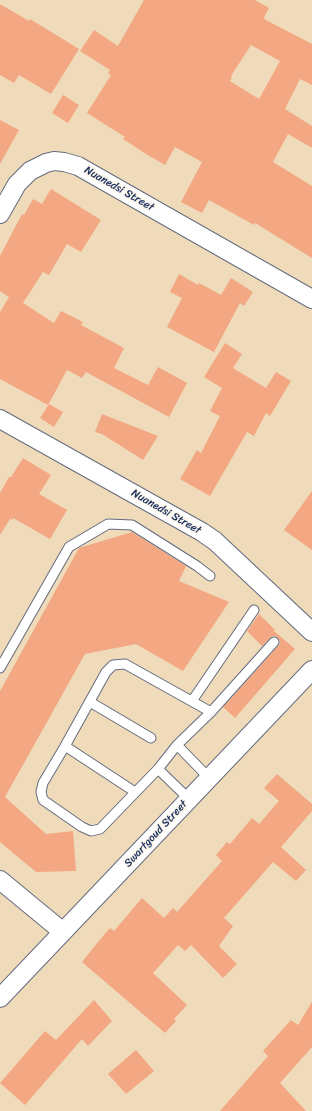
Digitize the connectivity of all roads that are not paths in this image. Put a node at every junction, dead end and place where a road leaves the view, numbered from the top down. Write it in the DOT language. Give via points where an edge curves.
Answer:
graph roads {
  1 [pos="0,214"];
  2 [pos="312,299"];
  3 [pos="0,419"];
  4 [pos="210,576"];
  5 [pos="254,610"];
  6 [pos="312,632"];
  7 [pos="274,642"];
  8 [pos="0,668"];
  9 [pos="312,670"];
  10 [pos="192,701"];
  11 [pos="90,702"];
  12 [pos="211,712"];
  13 [pos="151,738"];
  14 [pos="177,745"];
  15 [pos="65,746"];
  16 [pos="158,769"];
  17 [pos="209,778"];
  18 [pos="135,792"];
  19 [pos="189,798"];
  20 [pos="0,880"];
  21 [pos="63,932"];
  22 [pos="0,998"];
  1 -- 2 [label="street, Nuanedsi Street" via="17,184 30,171 46,162 64,162 78,166"];
  3 -- 6 [label="street, Nuanedsi Street" via="202,532"];
  4 -- 8 [label="lane" via="132,525 108,524 69,547"];
  5 -- 10 [label="lane"];
  7 -- 12 [label="lane"];
  9 -- 17 [label="street, Swartgoud Street"];
  10 -- 11 [label="lane" via="125,664 113,665 106,672"];
  10 -- 12 [label="lane"];
  11 -- 13 [label="lane"];
  11 -- 15 [label="lane"];
  12 -- 14 [label="lane"];
  14 -- 16 [label="lane"];
  14 -- 17 [label="lane"];
  15 -- 18 [label="lane"];
  15 -- 18 [label="lane" via="43,783 41,792 44,800 82,827 100,829"];
  16 -- 18 [label="lane"];
  16 -- 19 [label="lane"];
  17 -- 19 [label="street, Swartgoud Street"];
  19 -- 21 [label="street, Swartgoud Street"];
  20 -- 21 [label="street"];
  21 -- 22 [label="street, Swartgoud Street"];
}
